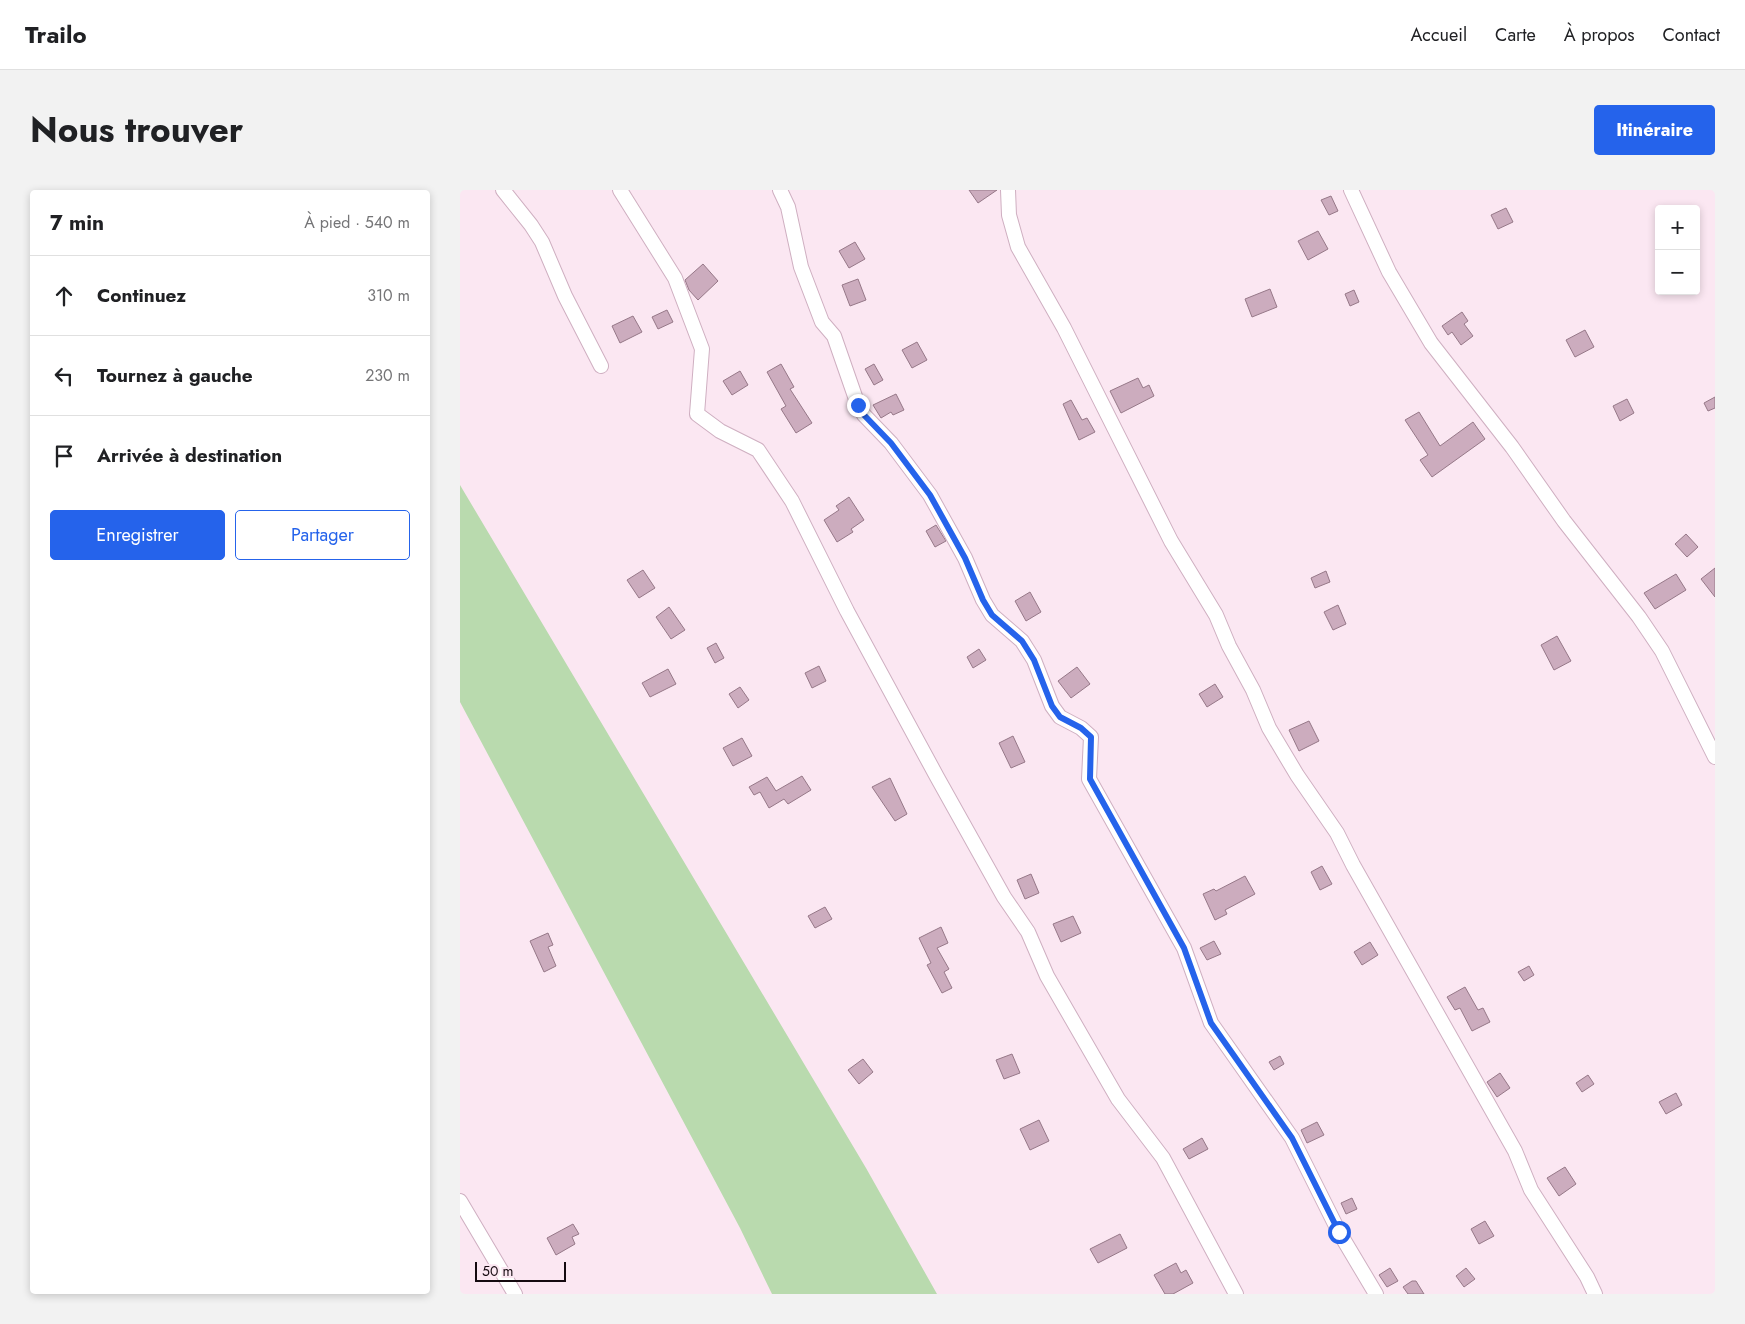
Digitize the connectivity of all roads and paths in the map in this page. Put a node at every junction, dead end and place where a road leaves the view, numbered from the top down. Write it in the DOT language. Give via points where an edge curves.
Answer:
graph roads {
  1 [pos="503,190"];
  2 [pos="620,190"];
  3 [pos="780,190"];
  4 [pos="1008,190"];
  5 [pos="1351,190"];
  6 [pos="601,366"];
  7 [pos="1715,757"];
  8 [pos="460,1201"];
  9 [pos="515,1294"];
  10 [pos="1236,1294"];
  11 [pos="1376,1294"];
  12 [pos="1595,1294"];
  1 -- 6 [label="street" via="542,242"];
  2 -- 10 [label="street" via="675,278 702,349 697,414 720,431 758,450 792,502 846,611 1004,897 1032,939 1047,976 1118,1099 1163,1158"];
  3 -- 11 [label="street" via="788,207 801,267 822,322 834,336 861,410 930,495 992,615 1022,641 1034,660 1052,706 1060,717 1091,737 1090,779 1184,948 1211,1023 1292,1138 1339,1232"];
  4 -- 12 [label="street" via="1009,215 1018,247 1064,328 1171,541 1216,615 1269,728 1337,833 1515,1151 1531,1190"];
  5 -- 7 [label="street" via="1389,272 1431,343 1662,651"];
  8 -- 9 [label="street"];
}
